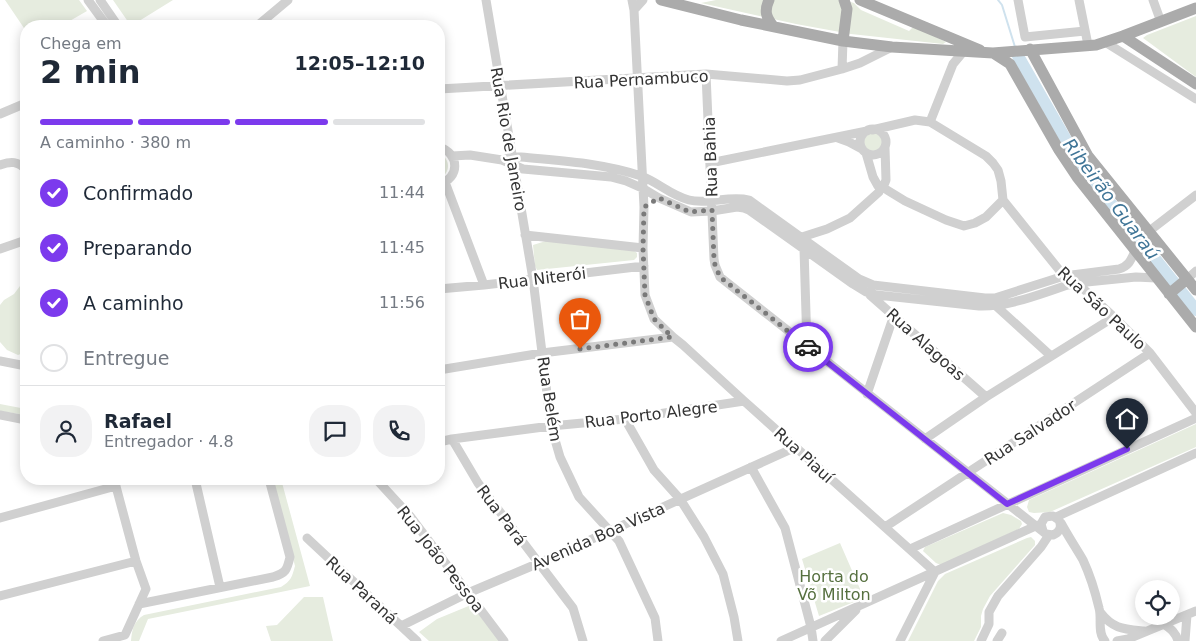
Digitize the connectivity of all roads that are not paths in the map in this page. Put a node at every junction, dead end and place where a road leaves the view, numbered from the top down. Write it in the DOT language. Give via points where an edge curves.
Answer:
graph roads {
  1 [pos="88,0"];
  2 [pos="100,0"];
  3 [pos="288,0"];
  4 [pos="486,0"];
  5 [pos="632,0"];
  6 [pos="643,0"];
  7 [pos="661,0"];
  8 [pos="769,0"];
  9 [pos="844,0"];
  10 [pos="860,0"];
  11 [pos="1018,0"];
  12 [pos="1079,0"];
  13 [pos="1153,0"];
  14 [pos="1196,8"];
  15 [pos="634,10"];
  16 [pos="103,20"];
  17 [pos="114,20"];
  18 [pos="264,20"];
  19 [pos="844,22"];
  20 [pos="1161,22"];
  21 [pos="773,26"];
  22 [pos="1085,31"];
  23 [pos="1123,36"];
  24 [pos="821,37"];
  25 [pos="843,41"];
  26 [pos="1105,42"];
  27 [pos="1088,45"];
  28 [pos="892,47"];
  29 [pos="942,50"];
  30 [pos="1018,51"];
  31 [pos="963,52"];
  32 [pos="991,53"];
  33 [pos="953,64"];
  34 [pos="1010,64"];
  35 [pos="842,69"];
  36 [pos="706,74"];
  37 [pos="639,78"];
  38 [pos="1196,84"];
  39 [pos="500,86"];
  40 [pos="445,89"];
  41 [pos="1194,94"];
  42 [pos="20,106"];
  43 [pos="0,114"];
  44 [pos="930,122"];
  45 [pos="899,123"];
  46 [pos="870,130"];
  47 [pos="835,137"];
  48 [pos="885,145"];
  49 [pos="445,149"];
  50 [pos="864,151"];
  51 [pos="452,156"];
  52 [pos="513,161"];
  53 [pos="710,163"];
  54 [pos="20,164"];
  55 [pos="0,165"];
  56 [pos="643,177"];
  57 [pos="445,181"];
  58 [pos="882,188"];
  59 [pos="644,189"];
  60 [pos="445,190"];
  61 [pos="1196,195"];
  62 [pos="659,198"];
  63 [pos="712,200"];
  64 [pos="1003,200"];
  65 [pos="644,207"];
  66 [pos="712,210"];
  67 [pos="525,235"];
  68 [pos="802,237"];
  69 [pos="20,242"];
  70 [pos="1138,242"];
  71 [pos="643,248"];
  72 [pos="0,249"];
  73 [pos="804,250"];
  74 [pos="644,266"];
  75 [pos="1064,276"];
  76 [pos="1156,278"];
  77 [pos="533,279"];
  78 [pos="1077,283"];
  79 [pos="1181,283"];
  80 [pos="484,285"];
  81 [pos="887,287"];
  82 [pos="445,288"];
  83 [pos="1196,290"];
  84 [pos="866,292"];
  85 [pos="886,297"];
  86 [pos="1005,300"];
  87 [pos="986,302"];
  88 [pos="996,306"];
  89 [pos="891,313"];
  90 [pos="1114,317"];
  91 [pos="1196,327"];
  92 [pos="672,337"];
  93 [pos="807,346"];
  94 [pos="542,353"];
  95 [pos="1150,353"];
  96 [pos="1051,356"];
  97 [pos="0,361"];
  98 [pos="20,365"];
  99 [pos="445,369"];
  100 [pos="867,394"];
  101 [pos="986,397"];
  102 [pos="744,401"];
  103 [pos="1196,413"];
  104 [pos="0,415"];
  105 [pos="1196,418"];
  106 [pos="20,419"];
  107 [pos="626,419"];
  108 [pos="551,426"];
  109 [pos="452,439"];
  110 [pos="925,440"];
  111 [pos="445,441"];
  112 [pos="796,447"];
  113 [pos="1196,453"];
  114 [pos="751,467"];
  115 [pos="968,473"];
  116 [pos="105,485"];
  117 [pos="116,485"];
  118 [pos="196,485"];
  119 [pos="271,485"];
  120 [pos="382,485"];
  121 [pos="680,499"];
  122 [pos="1007,504"];
  123 [pos="0,518"];
  124 [pos="1059,520"];
  125 [pos="885,527"];
  126 [pos="610,530"];
  127 [pos="1045,531"];
  128 [pos="307,538"];
  129 [pos="1072,542"];
  130 [pos="910,549"];
  131 [pos="136,561"];
  132 [pos="539,562"];
  133 [pos="936,572"];
  134 [pos="911,583"];
  135 [pos="220,587"];
  136 [pos="468,593"];
  137 [pos="0,596"];
  138 [pos="922,599"];
  139 [pos="139,604"];
  140 [pos="859,606"];
  141 [pos="1196,611"];
  142 [pos="1100,612"];
  143 [pos="1186,615"];
  144 [pos="1180,617"];
  145 [pos="1114,625"];
  146 [pos="1161,625"];
  147 [pos="1165,625"];
  148 [pos="401,626"];
  149 [pos="811,627"];
  150 [pos="1101,630"];
  151 [pos="1144,631"];
  152 [pos="103,641"];
  153 [pos="417,641"];
  154 [pos="504,641"];
  155 [pos="582,641"];
  156 [pos="658,641"];
  157 [pos="738,641"];
  158 [pos="781,641"];
  159 [pos="813,641"];
  160 [pos="825,641"];
  161 [pos="900,641"];
  162 [pos="981,641"];
  163 [pos="1105,641"];
  164 [pos="1116,641"];
  165 [pos="1178,641"];
  166 [pos="1185,641"];
  1 -- 16 [label="street"];
  2 -- 17 [label="street"];
  3 -- 18 [label="street"];
  4 -- 39 [label="street, Rua Rio de Janeiro"];
  5 -- 15 [label="street, Rua Piauí"];
  6 -- 15 [label="street"];
  7 -- 21 [label="main road"];
  8 -- 21 [label="main road" via="766,14"];
  9 -- 19 [label="main road" via="847,9"];
  10 -- 32 [label="main road"];
  11 -- 22 [label="street" via="1025,37"];
  12 -- 22 [label="street"];
  13 -- 20 [label="street"];
  14 -- 20 [label="main road"];
  15 -- 37 [label="street, Rua Piauí"];
  19 -- 24 [label="main road" via="838,29"];
  19 -- 25 [label="main road"];
  20 -- 23 [label="main road"];
  21 -- 24 [label="main road"];
  22 -- 27 [label="street"];
  23 -- 26 [label="main road"];
  23 -- 38 [label="main road"];
  24 -- 25 [label="main road"];
  25 -- 28 [label="main road"];
  25 -- 35 [label="street"];
  26 -- 27 [label="main road"];
  26 -- 41 [label="street"];
  27 -- 30 [label="main road"];
  28 -- 29 [label="main road"];
  28 -- 35 [label="street, Rua Pernambuco"];
  29 -- 31 [label="main road"];
  29 -- 33 [label="street"];
  30 -- 32 [label="main road"];
  30 -- 34 [label="main road" via="1008,58"];
  30 -- 70 [label="main road" via="1088,156"];
  31 -- 32 [label="main road"];
  31 -- 33 [label="street"];
  32 -- 34 [label="main road"];
  33 -- 44 [label="street"];
  34 -- 70 [label="main road" via="1076,177"];
  35 -- 36 [label="street, Rua Pernambuco" via="786,81"];
  36 -- 37 [label="street, Rua Pernambuco"];
  36 -- 53 [label="street, Rua Bahia"];
  37 -- 39 [label="street, Rua Pernambuco"];
  37 -- 56 [label="street, Rua Piauí"];
  39 -- 40 [label="street, Rua Pernambuco"];
  39 -- 52 [label="street, Rua Rio de Janeiro"];
  42 -- 43 [label="street"];
  44 -- 45 [label="street"];
  44 -- 64 [label="street, Rua São Paulo" via="993,163 998,170"];
  45 -- 46 [label="street"];
  45 -- 48 [label="street"];
  46 -- 47 [label="street"];
  46 -- 48 [label="street" via="882,133"];
  46 -- 50 [label="street" via="861,139"];
  47 -- 50 [label="street"];
  47 -- 53 [label="street"];
  48 -- 50 [label="street" via="876,155"];
  48 -- 58 [label="street" via="886,180"];
  49 -- 51 [label="street"];
  50 -- 58 [label="street" via="873,177"];
  51 -- 52 [label="street"];
  51 -- 57 [label="street" via="454,171"];
  52 -- 56 [label="street" via="521,157 609,167"];
  52 -- 59 [label="street" via="523,169 611,177"];
  52 -- 67 [label="street, Rua Rio de Janeiro"];
  53 -- 63 [label="street, Rua Bahia"];
  54 -- 55 [label="street" via="10,161"];
  56 -- 59 [label="street, Rua Piauí"];
  56 -- 63 [label="street" via="688,200"];
  58 -- 64 [label="street" via="964,226 986,217"];
  58 -- 68 [label="street" via="850,218"];
  59 -- 62 [label="street"];
  59 -- 65 [label="street, Rua Piauí"];
  60 -- 80 [label="street"];
  61 -- 70 [label="street"];
  62 -- 65 [label="street"];
  62 -- 66 [label="street" via="690,212"];
  63 -- 66 [label="street, Rua Bahia"];
  63 -- 68 [label="street" via="749,200"];
  64 -- 75 [label="street, Rua São Paulo"];
  65 -- 71 [label="street, Rua Piauí"];
  66 -- 73 [label="street" via="736,207 749,210"];
  66 -- 93 [label="street, Rua Bahia" via="714,259 720,277"];
  67 -- 71 [label="street"];
  67 -- 77 [label="street, Rua Rio de Janeiro"];
  68 -- 73 [label="street"];
  68 -- 81 [label="street" via="859,280"];
  69 -- 72 [label="street"];
  70 -- 75 [label="street" via="1130,262 1119,269"];
  70 -- 76 [label="main road"];
  70 -- 79 [label="main road"];
  71 -- 74 [label="street, Rua Piauí"];
  73 -- 84 [label="street"];
  73 -- 93 [label="street"];
  74 -- 77 [label="street, Rua Niterói"];
  74 -- 92 [label="street, Rua Piauí" via="645,295 654,319"];
  75 -- 78 [label="street, Rua São Paulo"];
  75 -- 86 [label="street"];
  76 -- 78 [label="street"];
  76 -- 79 [label="main road"];
  77 -- 80 [label="street, Rua Niterói"];
  77 -- 94 [label="street, Rua Belém"];
  78 -- 86 [label="street"];
  78 -- 90 [label="street, Rua São Paulo"];
  79 -- 83 [label="main road"];
  79 -- 91 [label="main road"];
  80 -- 82 [label="street, Rua Niterói"];
  81 -- 85 [label="street"];
  81 -- 87 [label="street"];
  84 -- 85 [label="street"];
  84 -- 89 [label="street, Rua Alagoas"];
  85 -- 87 [label="street"];
  85 -- 89 [label="street"];
  86 -- 87 [label="street"];
  86 -- 88 [label="street"];
  87 -- 88 [label="street"];
  88 -- 96 [label="street"];
  89 -- 100 [label="street"];
  89 -- 101 [label="street, Rua Alagoas"];
  90 -- 95 [label="street, Rua São Paulo"];
  90 -- 96 [label="street"];
  92 -- 94 [label="street"];
  92 -- 102 [label="street, Rua Piauí"];
  93 -- 100 [label="street, Rua Bahia"];
  94 -- 99 [label="street"];
  94 -- 108 [label="street, Rua Belém"];
  95 -- 103 [label="street, Rua São Paulo"];
  95 -- 115 [label="street, Rua Salvador"];
  96 -- 101 [label="street"];
  97 -- 98 [label="street"];
  100 -- 110 [label="street, Rua Bahia"];
  101 -- 110 [label="street"];
  102 -- 107 [label="street, Rua Porto Alegre"];
  102 -- 112 [label="street, Rua Piauí"];
  104 -- 106 [label="street"];
  105 -- 122 [label="street"];
  107 -- 108 [label="street, Rua Porto Alegre"];
  107 -- 121 [label="street" via="654,470"];
  108 -- 109 [label="street, Rua Porto Alegre"];
  108 -- 126 [label="street, Rua Belém" via="560,458 579,497"];
  109 -- 111 [label="street, Rua Porto Alegre"];
  109 -- 132 [label="street, Rua Pará" via="478,483"];
  110 -- 115 [label="street, Rua Bahia"];
  112 -- 114 [label="street, Avenida Boa Vista"];
  112 -- 125 [label="street, Rua Piauí"];
  113 -- 124 [label="street"];
  114 -- 121 [label="street, Avenida Boa Vista"];
  114 -- 149 [label="street" via="785,528"];
  115 -- 122 [label="street, Rua Bahia"];
  115 -- 125 [label="street, Rua Salvador"];
  116 -- 123 [label="street"];
  117 -- 131 [label="street"];
  118 -- 135 [label="street"];
  119 -- 135 [label="street" via="290,558 288,568 281,574"];
  120 -- 136 [label="street, Rua João Pessoa" via="410,516"];
  121 -- 126 [label="street, Avenida Boa Vista"];
  121 -- 157 [label="street" via="723,574"];
  122 -- 127 [label="street, Rua Bahia"];
  122 -- 130 [label="street"];
  124 -- 127 [label="street" via="1059,531"];
  124 -- 127 [label="street" via="1053,516 1045,517"];
  124 -- 129 [label="street"];
  125 -- 130 [label="street, Rua Piauí"];
  126 -- 132 [label="street, Avenida Boa Vista"];
  126 -- 156 [label="street, Rua Belém" via="619,541 655,618"];
  127 -- 129 [label="street"];
  127 -- 133 [label="street" via="1024,531"];
  127 -- 162 [label="street" via="1041,547 998,596 989,612"];
  128 -- 148 [label="street, Rua Paraná"];
  129 -- 142 [label="street" via="1089,573"];
  130 -- 133 [label="street, Rua Piauí"];
  131 -- 137 [label="street"];
  131 -- 139 [label="street" via="146,589"];
  132 -- 136 [label="street, Avenida Boa Vista"];
  132 -- 155 [label="street, Rua Pará" via="573,608"];
  133 -- 134 [label="street"];
  133 -- 138 [label="street"];
  134 -- 138 [label="street"];
  134 -- 140 [label="street"];
  135 -- 139 [label="street"];
  136 -- 148 [label="street, Avenida Boa Vista"];
  136 -- 154 [label="street, Rua João Pessoa"];
  138 -- 161 [label="street"];
  139 -- 152 [label="street" via="125,635"];
  140 -- 149 [label="street"];
  140 -- 160 [label="street"];
  141 -- 143 [label="street"];
  142 -- 145 [label="street"];
  142 -- 150 [label="street"];
  143 -- 144 [label="street"];
  143 -- 166 [label="street"];
  145 -- 150 [label="street" via="1104,626"];
  145 -- 151 [label="street"];
  145 -- 164 [label="street" via="1119,634"];
  146 -- 151 [label="street"];
  147 -- 165 [label="street"];
  148 -- 153 [label="street, Rua Paraná"];
  149 -- 158 [label="street"];
  149 -- 159 [label="street"];
  150 -- 163 [label="street"];
  151 -- 164 [label="street"];
}
